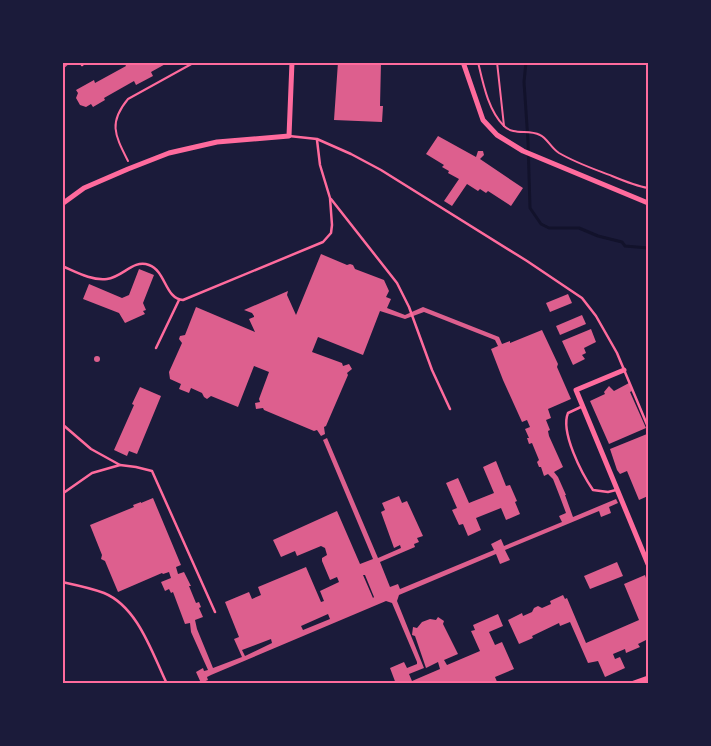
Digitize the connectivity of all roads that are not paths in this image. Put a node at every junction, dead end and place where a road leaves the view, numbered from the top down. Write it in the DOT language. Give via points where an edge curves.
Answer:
graph roads {
  1 [pos="85,62"];
  2 [pos="292,62"];
  3 [pos="464,62"];
  4 [pos="82,65"];
  5 [pos="289,136"];
  6 [pos="317,139"];
  7 [pos="330,198"];
  8 [pos="648,203"];
  9 [pos="62,204"];
  10 [pos="62,266"];
  11 [pos="179,300"];
  12 [pos="156,348"];
  13 [pos="624,370"];
  14 [pos="582,406"];
  15 [pos="450,409"];
  16 [pos="62,424"];
  17 [pos="648,427"];
  18 [pos="120,465"];
  19 [pos="617,490"];
  20 [pos="62,494"];
  21 [pos="648,564"];
  22 [pos="62,582"];
  23 [pos="215,612"];
  24 [pos="648,678"];
  25 [pos="168,684"];
  26 [pos="531,684"];
  27 [pos="536,684"];
  28 [pos="631,684"];
  1 -- 4 [label="lane"];
  2 -- 5 [label="street"];
  3 -- 8 [label="street" via="483,120 497,135 523,151"];
  5 -- 6 [label="lane"];
  5 -- 9 [label="street" via="209,144 169,153 84,188"];
  6 -- 7 [label="lane" via="320,165"];
  6 -- 13 [label="lane" via="381,170 582,298 596,316"];
  7 -- 11 [label="lane" via="331,233 323,242"];
  7 -- 15 [label="lane" via="397,283"];
  10 -- 11 [label="lane" via="102,279 119,275 138,264 151,266"];
  11 -- 12 [label="lane"];
  13 -- 14 [label="street" via="576,390"];
  13 -- 17 [label="lane"];
  14 -- 19 [label="street"];
  14 -- 19 [label="lane" via="568,413 565,419 566,431 584,477 594,490"];
  16 -- 18 [label="lane" via="91,449"];
  18 -- 20 [label="lane" via="92,473"];
  18 -- 23 [label="lane" via="152,471"];
  19 -- 21 [label="street"];
  22 -- 25 [label="lane" via="117,600 138,625"];
  24 -- 28 [label="street"];
  26 -- 27 [label="street"];
}
